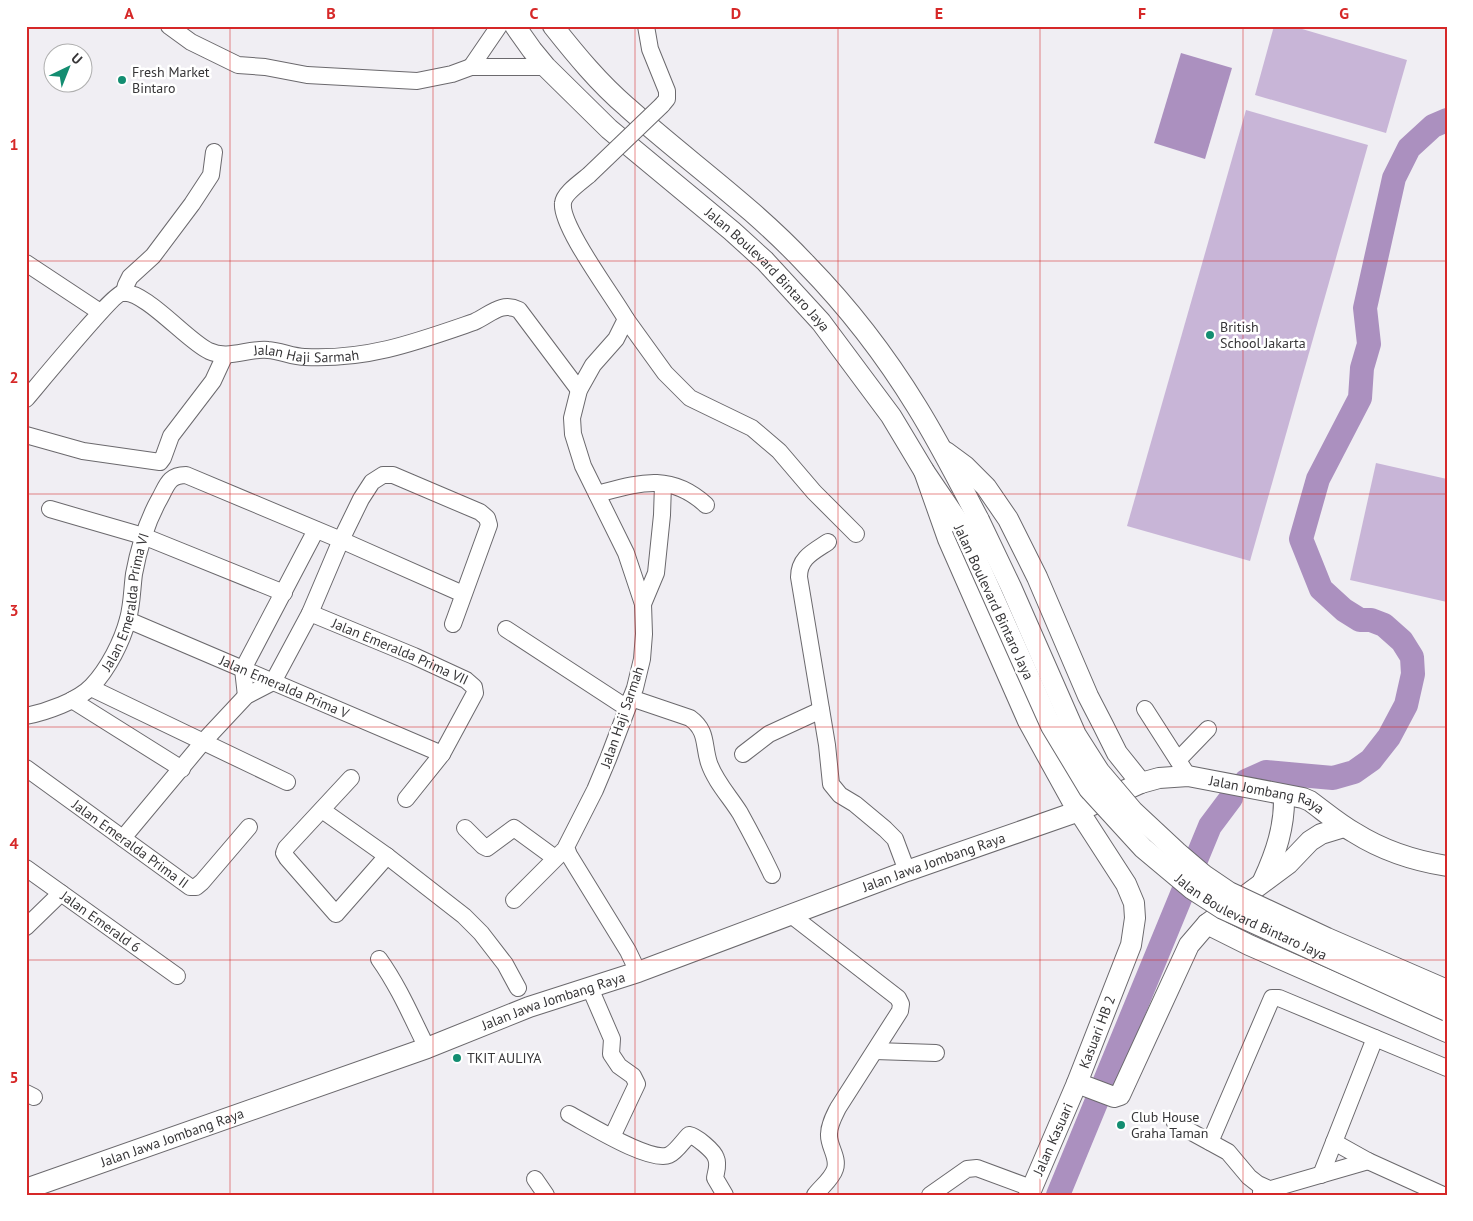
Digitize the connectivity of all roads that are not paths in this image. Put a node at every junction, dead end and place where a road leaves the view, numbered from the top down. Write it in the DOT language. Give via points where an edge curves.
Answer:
graph roads {
  1 [pos="169,26"];
  2 [pos="499,26"];
  3 [pos="515,26"];
  4 [pos="553,26"];
  5 [pos="646,26"];
  6 [pos="471,67"];
  7 [pos="546,67"];
  8 [pos="214,152"];
  9 [pos="26,262"];
  10 [pos="124,292"];
  11 [pos="100,312"];
  12 [pos="626,319"];
  13 [pos="226,355"];
  14 [pos="579,390"];
  15 [pos="26,399"];
  16 [pos="26,436"];
  17 [pos="940,447"];
  18 [pos="924,471"];
  19 [pos="663,484"];
  20 [pos="597,494"];
  21 [pos="706,505"];
  22 [pos="50,509"];
  23 [pos="970,524"];
  24 [pos="316,530"];
  25 [pos="856,534"];
  26 [pos="143,536"];
  27 [pos="341,540"];
  28 [pos="828,542"];
  29 [pos="284,593"];
  30 [pos="464,594"];
  31 [pos="643,604"];
  32 [pos="310,613"];
  33 [pos="128,620"];
  34 [pos="453,624"];
  35 [pos="506,629"];
  36 [pos="243,669"];
  37 [pos="273,682"];
  38 [pos="91,688"];
  39 [pos="246,696"];
  40 [pos="72,700"];
  41 [pos="629,703"];
  42 [pos="821,710"];
  43 [pos="1145,710"];
  44 [pos="26,716"];
  45 [pos="1208,729"];
  46 [pos="203,742"];
  47 [pos="442,754"];
  48 [pos="743,754"];
  49 [pos="1178,760"];
  50 [pos="26,768"];
  51 [pos="182,769"];
  52 [pos="1188,776"];
  53 [pos="351,778"];
  54 [pos="287,782"];
  55 [pos="1141,783"];
  56 [pos="1284,795"];
  57 [pos="406,799"];
  58 [pos="322,810"];
  59 [pos="1079,811"];
  60 [pos="249,827"];
  61 [pos="1344,827"];
  62 [pos="465,828"];
  63 [pos="124,838"];
  64 [pos="561,853"];
  65 [pos="387,856"];
  66 [pos="1447,866"];
  67 [pos="26,868"];
  68 [pos="907,871"];
  69 [pos="772,875"];
  70 [pos="1263,882"];
  71 [pos="60,893"];
  72 [pos="514,900"];
  73 [pos="791,915"];
  74 [pos="1207,924"];
  75 [pos="26,927"];
  76 [pos="379,959"];
  77 [pos="638,972"];
  78 [pos="177,976"];
  79 [pos="590,988"];
  80 [pos="1447,990"];
  81 [pos="529,1008"];
  82 [pos="1447,1011"];
  83 [pos="1447,1032"];
  84 [pos="1375,1038"];
  85 [pos="427,1048"];
  86 [pos="875,1051"];
  87 [pos="936,1053"];
  88 [pos="1447,1068"];
  89 [pos="1081,1085"];
  90 [pos="569,1114"];
  91 [pos="1175,1123"];
  92 [pos="612,1136"];
  93 [pos="1210,1142"];
  94 [pos="1334,1142"];
  95 [pos="1368,1161"];
  96 [pos="1321,1175"];
  97 [pos="535,1179"];
  98 [pos="26,1189"];
  99 [pos="1030,1191"];
  100 [pos="1261,1192"];
  101 [pos="546,1195"];
  102 [pos="725,1195"];
  103 [pos="815,1195"];
  104 [pos="930,1195"];
  105 [pos="1443,1195"];
  1 -- 6 [label="street" via="191,42 238,65 307,75 417,82"];
  2 -- 6 [label="street"];
  3 -- 7 [label="main road, Jalan Boulevard Bintaro Jaya"];
  4 -- 17 [label="main road, Jalan Boulevard Bintaro Jaya" via="586,67 626,107 770,228 806,264 894,371"];
  5 -- 12 [label="street, bridge" via="650,49 667,91 667,99 563,202 574,238"];
  6 -- 7 [label="street"];
  7 -- 18 [label="main road, Jalan Boulevard Bintaro Jaya" via="609,129 732,231 783,280 842,348 891,416"];
  8 -- 10 [label="street" via="211,175 153,256 130,278"];
  9 -- 11 [label="street"];
  10 -- 11 [label="street"];
  10 -- 13 [label="street, Jalan Haji Sarmah" via="152,306 207,351"];
  11 -- 15 [label="street"];
  12 -- 14 [label="street, Jalan Haji Sarmah"];
  12 -- 25 [label="street" via="665,373 690,398 752,428 779,451"];
  13 -- 14 [label="street, Jalan Haji Sarmah" via="267,350 303,358 364,355 404,346 510,306 519,310"];
  13 -- 16 [label="street" via="213,381 171,436 160,462 83,451"];
  14 -- 20 [label="street, Jalan Haji Sarmah" via="572,418 573,434 583,466"];
  17 -- 23 [label="main road, Jalan Boulevard Bintaro Jaya"];
  17 -- 55 [label="main road" via="986,487 1008,519 1103,725 1118,753"];
  18 -- 23 [label="main road, Jalan Boulevard Bintaro Jaya"];
  18 -- 59 [label="main road, Kasuari HB 2" via="948,539 1028,721"];
  19 -- 20 [label="street" via="647,482"];
  19 -- 21 [label="street" via="686,490"];
  19 -- 31 [label="street" via="656,572"];
  20 -- 31 [label="street, Jalan Haji Sarmah" via="626,553"];
  22 -- 26 [label="street, Jalan Emeralda Prima VI"];
  23 -- 80 [label="main road, Jalan Boulevard Bintaro Jaya, bridge" via="1011,587 1076,735 1099,771 1133,811 1177,852 1228,892"];
  23 -- 82 [label="main road, Jalan Boulevard Bintaro Jaya, bridge" via="1059,741 1089,788 1144,848 1192,889 1223,909"];
  24 -- 26 [label="street" via="186,475 178,475 170,479"];
  24 -- 27 [label="street"];
  24 -- 29 [label="street"];
  26 -- 29 [label="street"];
  26 -- 33 [label="street, Jalan Emeralda Prima VI"];
  27 -- 30 [label="street"];
  27 -- 30 [label="street" via="361,499 372,482 383,475 393,475 480,512 489,525"];
  27 -- 32 [label="street"];
  28 -- 42 [label="street" via="806,556 799,569"];
  29 -- 36 [label="street"];
  30 -- 34 [label="street"];
  31 -- 41 [label="street, Jalan Haji Sarmah" via="642,659"];
  32 -- 37 [label="street"];
  32 -- 47 [label="street, Jalan Emeralda Prima VII" via="414,656 466,680 474,687 475,693"];
  33 -- 36 [label="street, Jalan Emeralda Prima V"];
  33 -- 38 [label="street, Jalan Emeralda Prima VI" via="110,663"];
  35 -- 41 [label="street"];
  36 -- 37 [label="street, Jalan Emeralda Prima V"];
  36 -- 39 [label="street"];
  37 -- 39 [label="street"];
  37 -- 47 [label="street, Jalan Emeralda Prima V"];
  38 -- 40 [label="street, Jalan Emeralda Prima VI"];
  38 -- 46 [label="street"];
  39 -- 46 [label="street"];
  40 -- 44 [label="street, Jalan Emeralda Prima VI" via="48,711"];
  40 -- 51 [label="street"];
  41 -- 64 [label="street, Jalan Haji Sarmah" via="598,782"];
  41 -- 69 [label="street" via="683,716 696,723 703,736 709,764 740,813"];
  42 -- 48 [label="street" via="769,734"];
  42 -- 68 [label="street" via="831,784 840,795 885,828 895,840"];
  43 -- 49 [label="street"];
  45 -- 49 [label="street"];
  46 -- 51 [label="street"];
  46 -- 54 [label="street"];
  47 -- 57 [label="street, Jalan Emeralda Prima VII"];
  49 -- 52 [label="street"];
  50 -- 63 [label="street, Jalan Emeralda Prima II"];
  51 -- 63 [label="street"];
  52 -- 55 [label="main road, Jalan Jombang Raya"];
  52 -- 56 [label="main road, Jalan Jombang Raya"];
  53 -- 58 [label="street"];
  55 -- 59 [label="main road, Jalan Jombang Raya"];
  56 -- 61 [label="main road, Jalan Jombang Raya" via="1310,801"];
  56 -- 70 [label="main road, Kasuari HB 2" via="1285,812 1280,838"];
  58 -- 65 [label="street"];
  58 -- 65 [label="street" via="284,853 336,914"];
  59 -- 68 [label="main road, Jalan Jawa Jombang Raya"];
  59 -- 89 [label="main road, Kasuari HB 2" via="1126,884 1134,903 1135,918 1131,945"];
  60 -- 63 [label="street, Jalan Emeralda Prima II" via="202,882 190,887"];
  61 -- 66 [label="main road, Jalan Jombang Raya" via="1393,851"];
  61 -- 70 [label="main road, Kasuari HB 2" via="1310,841 1288,864"];
  62 -- 64 [label="street" via="487,848 514,828"];
  64 -- 72 [label="street, Jalan Haji Sarmah"];
  64 -- 77 [label="street" via="569,854"];
  65 -- 81 [label="street" via="481,933 499,968 518,988"];
  67 -- 71 [label="street, Jalan Emerald 6"];
  68 -- 73 [label="main road, Jalan Jawa Jombang Raya"];
  70 -- 74 [label="main road, Kasuari HB 2"];
  71 -- 75 [label="street"];
  71 -- 78 [label="street, Jalan Emerald 6"];
  73 -- 77 [label="main road, Jalan Jawa Jombang Raya"];
  73 -- 86 [label="street" via="898,998 900,1011"];
  74 -- 83 [label="main road"];
  74 -- 89 [label="main road, Kasuari HB 2" via="1189,945 1121,1093 1114,1097"];
  76 -- 85 [label="street" via="397,986"];
  77 -- 79 [label="main road, Jalan Jawa Jombang Raya"];
  79 -- 81 [label="main road, Jalan Jawa Jombang Raya"];
  79 -- 92 [label="street" via="612,1039 611,1054 619,1066 633,1076 636,1084"];
  81 -- 85 [label="main road, Jalan Jawa Jombang Raya"];
  84 -- 88 [label="street"];
  84 -- 93 [label="street" via="1272,998"];
  84 -- 94 [label="street"];
  85 -- 98 [label="main road, Jalan Jawa Jombang Raya"];
  86 -- 87 [label="street"];
  86 -- 103 [label="street" via="832,1120 828,1136 835,1168"];
  89 -- 99 [label="main road, Jalan Kasuari"];
  90 -- 92 [label="street"];
  91 -- 93 [label="street"];
  92 -- 102 [label="street" via="657,1157 670,1154 688,1135 694,1136 716,1156 715,1178"];
  93 -- 100 [label="street" via="1228,1152"];
  94 -- 95 [label="street"];
  94 -- 96 [label="street"];
  95 -- 96 [label="street"];
  95 -- 105 [label="street"];
  96 -- 100 [label="street"];
  97 -- 101 [label="street"];
  99 -- 104 [label="street" via="977,1168 967,1169"];
}
